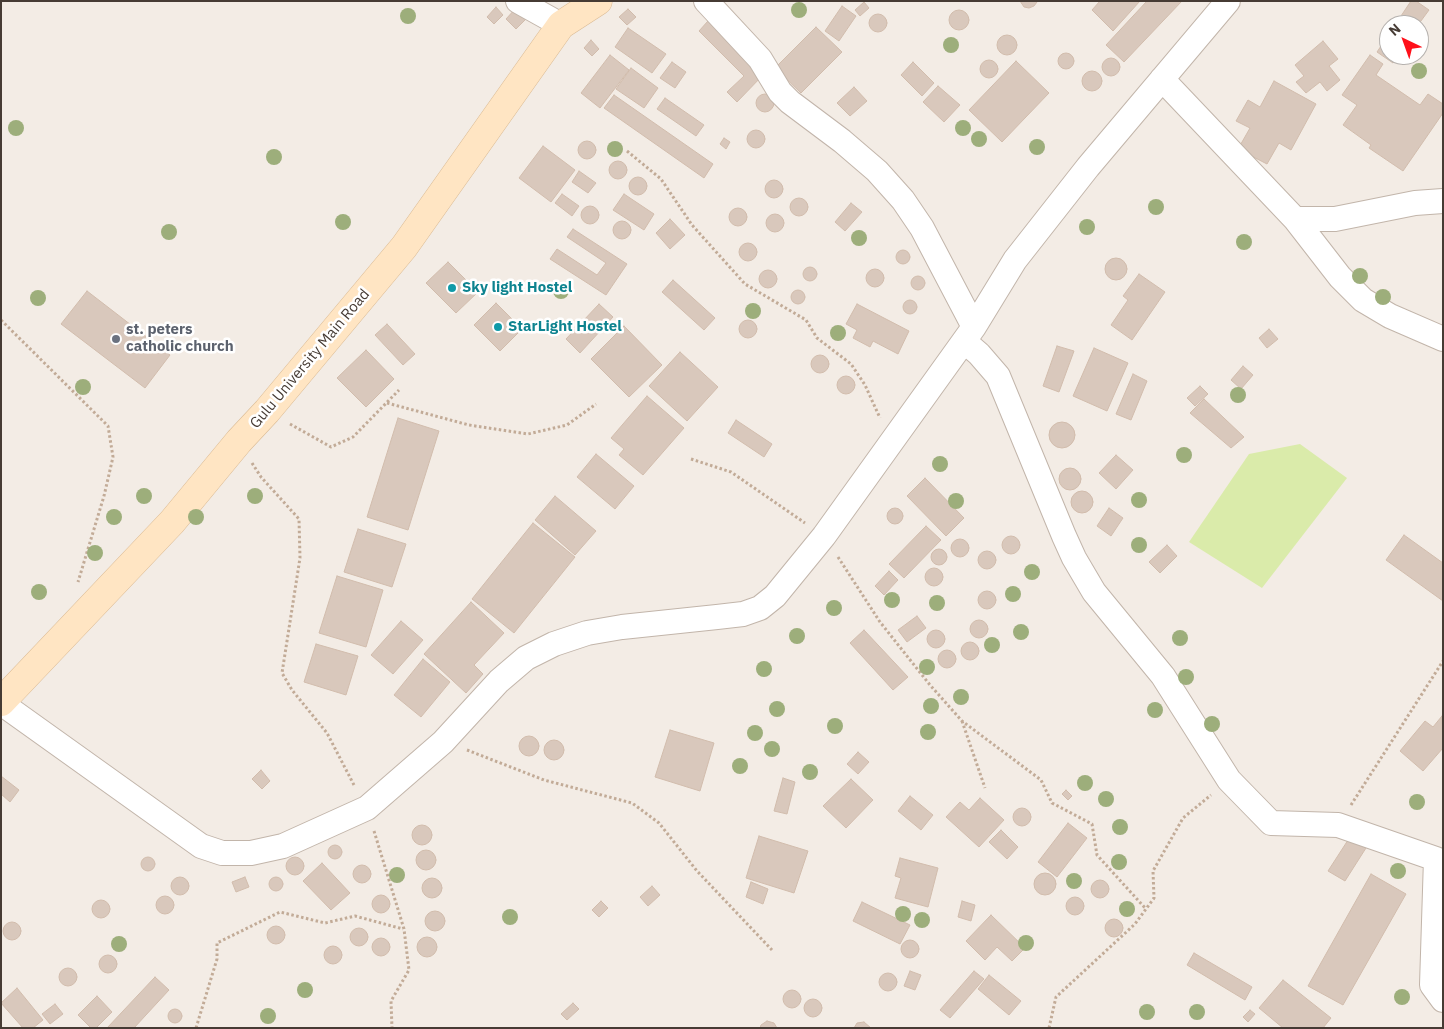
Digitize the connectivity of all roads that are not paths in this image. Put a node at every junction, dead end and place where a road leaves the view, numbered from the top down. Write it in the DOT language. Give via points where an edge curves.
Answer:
graph roads {
  1 [pos="518,1"];
  2 [pos="598,1"];
  3 [pos="706,1"];
  4 [pos="1228,1"];
  5 [pos="561,24"];
  6 [pos="1162,79"];
  7 [pos="1443,200"];
  8 [pos="1294,219"];
  9 [pos="969,334"];
  10 [pos="1443,339"];
  11 [pos="1,702"];
  12 [pos="1443,1000"];
  1 -- 5 [label="street"];
  2 -- 5 [label="street, Gulu University Main Road"];
  3 -- 9 [label="street" via="760,59 780,92 842,141 903,200 922,228"];
  4 -- 6 [label="street"];
  5 -- 11 [label="street, Gulu University Main Road" via="404,247 172,522"];
  6 -- 8 [label="street"];
  6 -- 9 [label="street" via="1015,260"];
  7 -- 8 [label="street" via="1335,220"];
  8 -- 10 [label="street" via="1363,300 1390,316"];
  9 -- 11 [label="street" via="824,536 775,596 760,608 734,615 587,633 554,644 526,658 499,681 442,742 367,808 283,846 222,853 201,846"];
  9 -- 12 [label="street" via="979,354 998,376 1074,558 1094,592 1163,676 1230,780 1271,823 1338,825 1436,859 1432,985"];
}
